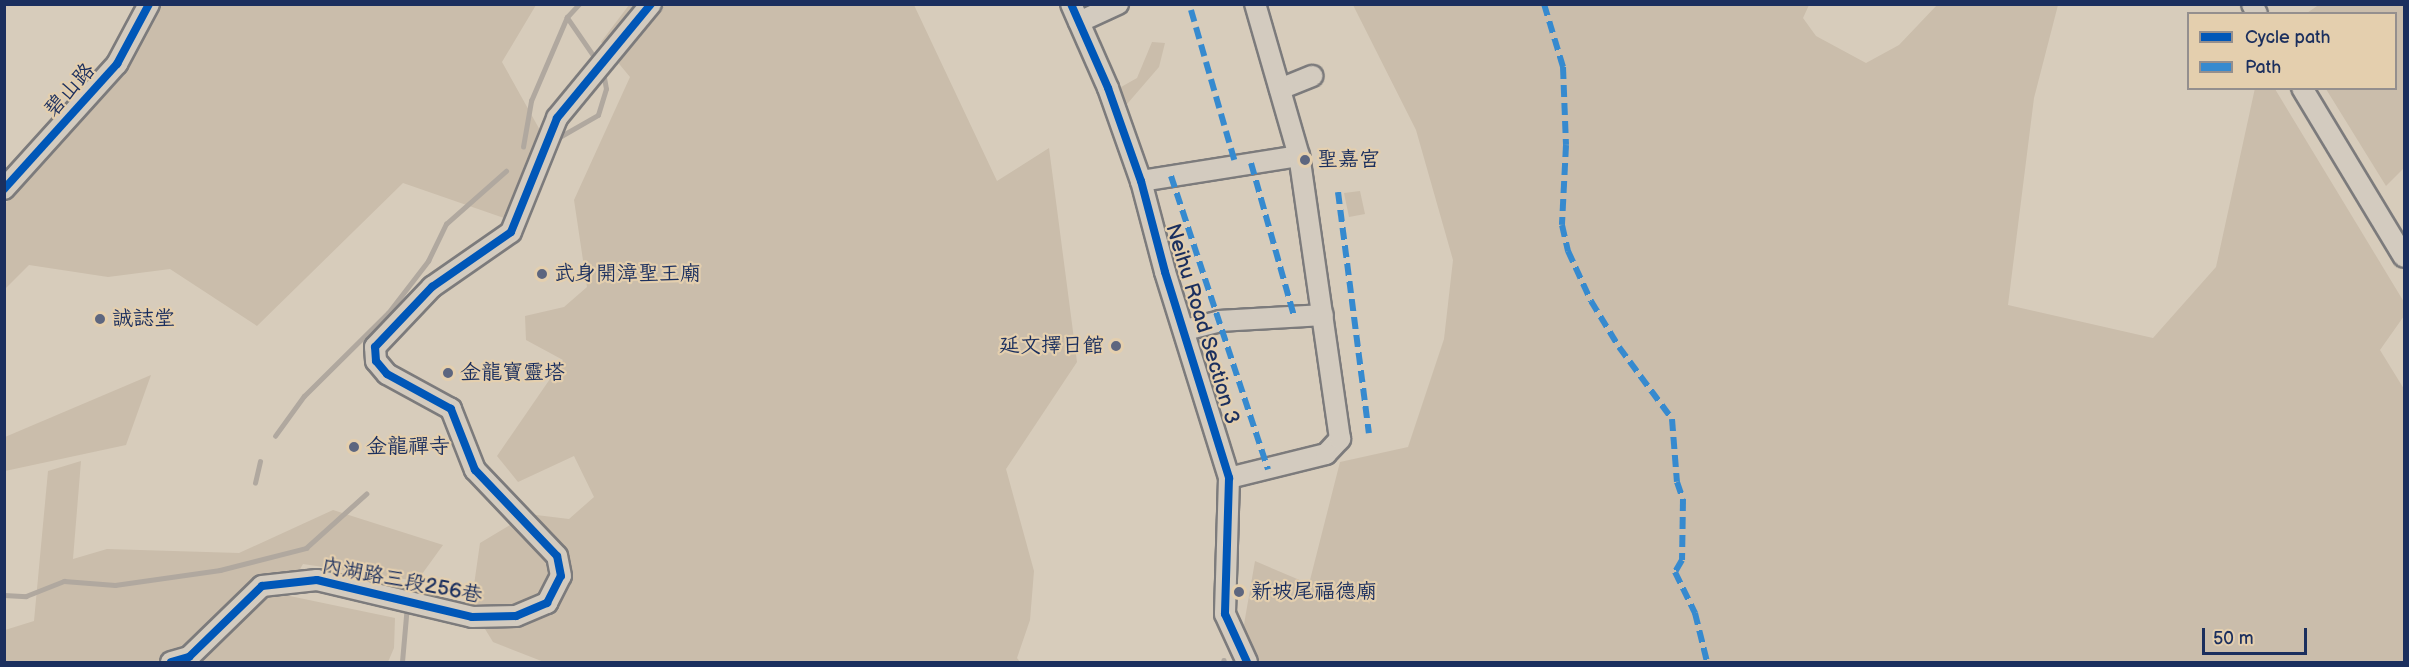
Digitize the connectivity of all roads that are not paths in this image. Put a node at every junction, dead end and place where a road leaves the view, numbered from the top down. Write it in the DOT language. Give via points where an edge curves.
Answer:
graph roads {
  1 [pos="149,4"];
  2 [pos="651,4"];
  3 [pos="1118,4"];
  4 [pos="1255,4"];
  5 [pos="1075,13"];
  6 [pos="1312,76"];
  7 [pos="1280,89"];
  8 [pos="2303,90"];
  9 [pos="1299,156"];
  10 [pos="1141,181"];
  11 [pos="4,189"];
  12 [pos="2404,257"];
  13 [pos="1323,315"];
  14 [pos="1185,330"];
  15 [pos="1229,477"];
  16 [pos="171,663"];
  17 [pos="1247,663"];
  1 -- 11 [label="street, 碧山路" via="117,64"];
  2 -- 16 [label="street, 內湖路三段256巷" via="557,118 512,232 432,286 375,347 376,361 387,374 451,409 475,470 556,556 561,576 547,603 516,616 472,617 317,580 262,586 189,657"];
  3 -- 5 [label="street"];
  4 -- 7 [label="street"];
  5 -- 10 [label="street, Neihu Road Section 3"];
  6 -- 7 [label="street"];
  7 -- 9 [label="street"];
  8 -- 12 [label="street"];
  9 -- 10 [label="street"];
  9 -- 13 [label="street"];
  10 -- 14 [label="street, Neihu Road Section 3"];
  13 -- 14 [label="street" via="1220,321"];
  13 -- 15 [label="street" via="1340,438 1326,454"];
  14 -- 15 [label="street, Neihu Road Section 3"];
  15 -- 17 [label="street, Neihu Road Section 3" via="1226,614"];
}
